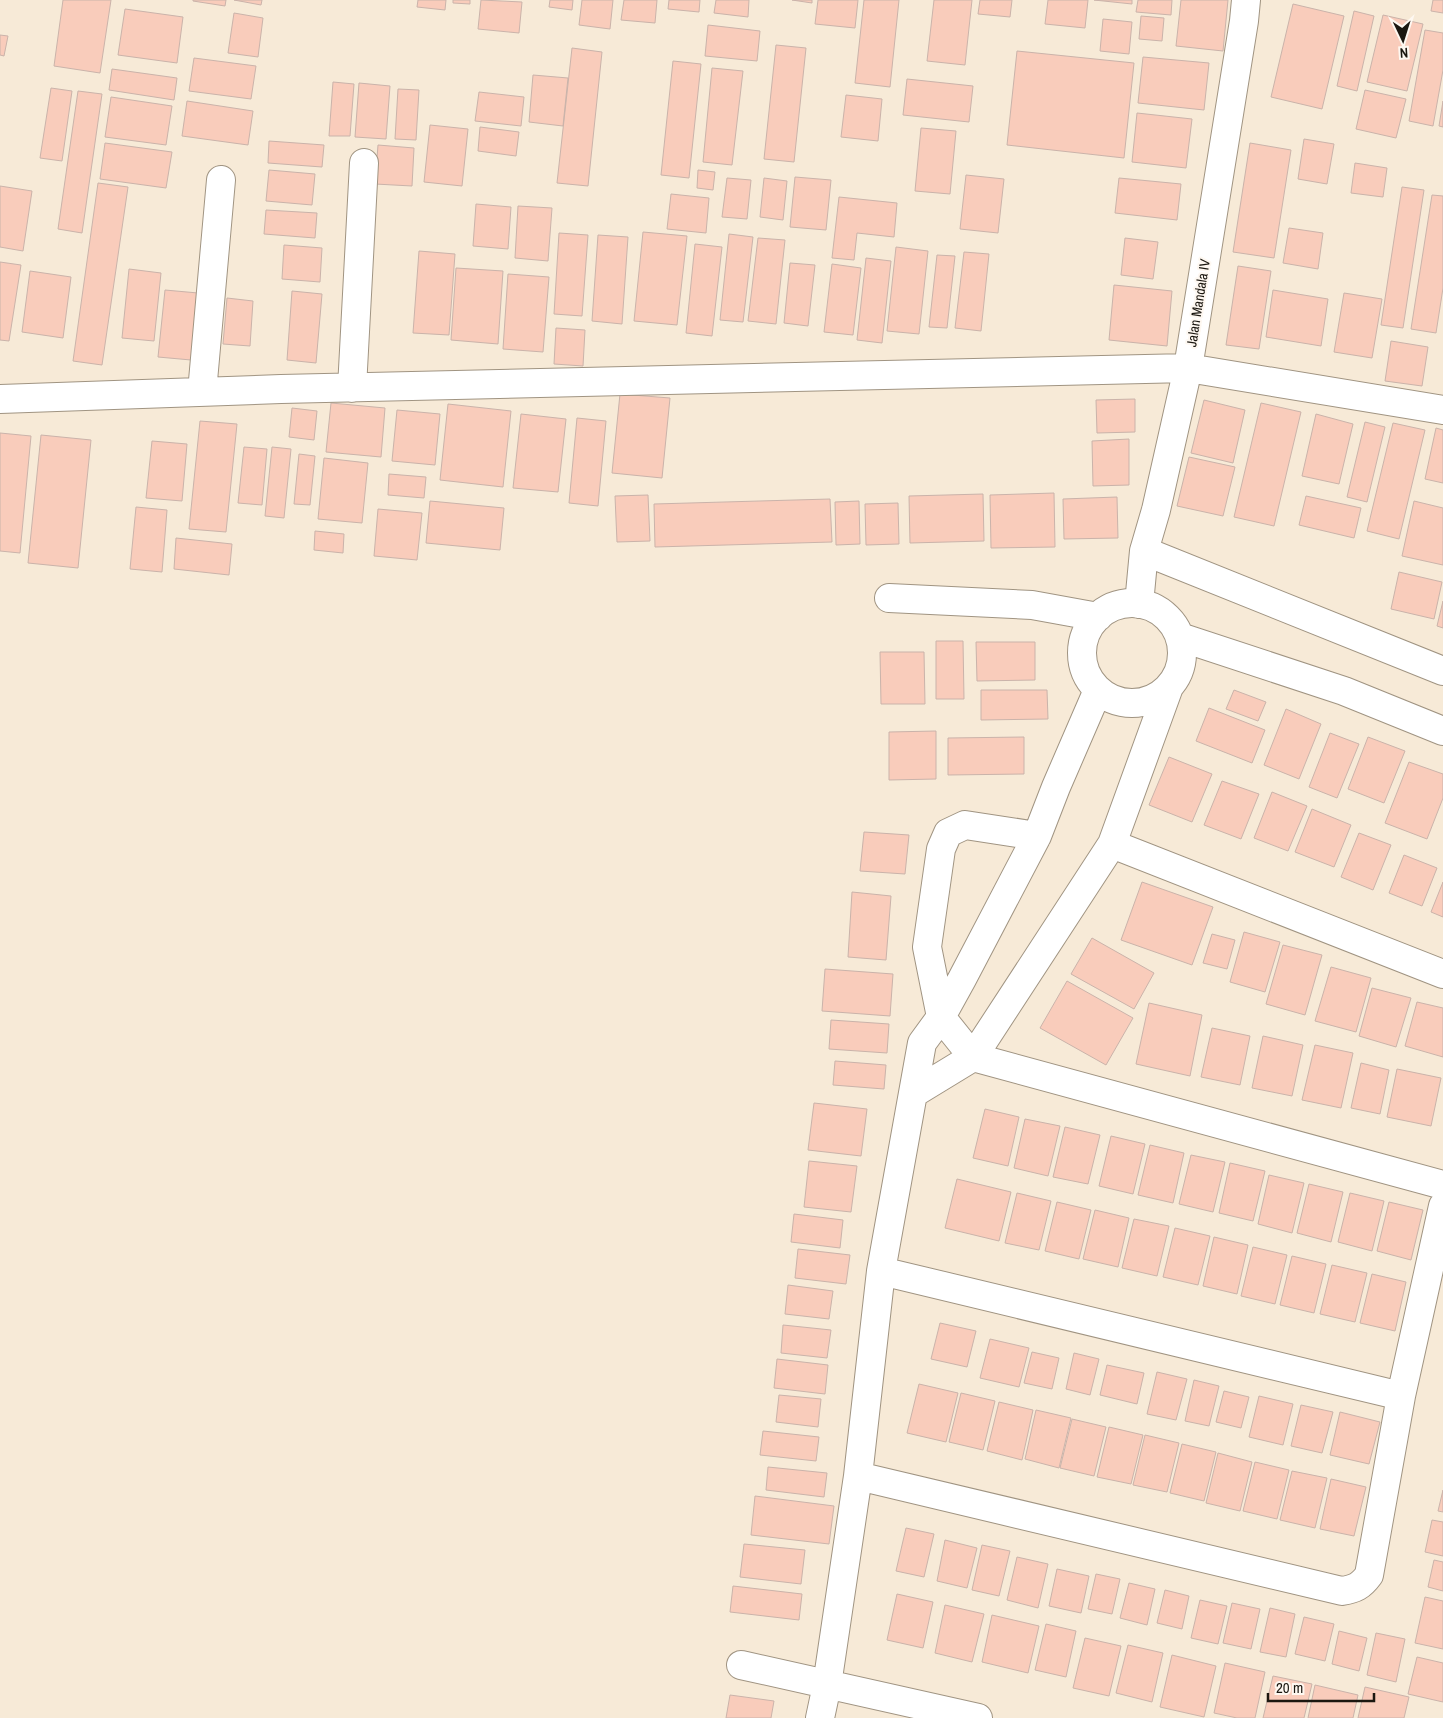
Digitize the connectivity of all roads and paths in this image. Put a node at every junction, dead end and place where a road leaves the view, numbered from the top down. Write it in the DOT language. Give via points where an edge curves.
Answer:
graph roads {
  1 [pos="1246,0"];
  2 [pos="364,163"];
  3 [pos="221,180"];
  4 [pos="1188,368"];
  5 [pos="352,388"];
  6 [pos="202,392"];
  7 [pos="0,399"];
  8 [pos="1443,410"];
  9 [pos="1144,551"];
  10 [pos="889,598"];
  11 [pos="1140,604"];
  12 [pos="1098,616"];
  13 [pos="1180,637"];
  14 [pos="1443,670"];
  15 [pos="1170,687"];
  16 [pos="1098,690"];
  17 [pos="1443,731"];
  18 [pos="1037,836"];
  19 [pos="1112,844"];
  20 [pos="1443,974"];
  21 [pos="941,1017"];
  22 [pos="974,1057"];
  23 [pos="914,1093"];
  24 [pos="1443,1185"];
  25 [pos="1443,1206"];
  26 [pos="881,1271"];
  27 [pos="1402,1396"];
  28 [pos="858,1476"];
  29 [pos="741,1665"];
  30 [pos="827,1685"];
  31 [pos="820,1718"];
  32 [pos="978,1718"];
  1 -- 4 [label="street, Jalan Mandala IV"];
  2 -- 5 [label="street"];
  3 -- 6 [label="street"];
  4 -- 5 [label="street"];
  4 -- 8 [label="street"];
  4 -- 9 [label="street, Jalan Mandala IV"];
  5 -- 6 [label="street"];
  6 -- 7 [label="street"];
  9 -- 11 [label="street, Jalan Mandala IV"];
  9 -- 14 [label="street"];
  10 -- 12 [label="street" via="1032,605"];
  11 -- 12 [label="street" via="1117,605"];
  11 -- 13 [label="street" via="1157,609 1171,622"];
  12 -- 16 [label="street" via="1086,633 1082,653 1086,673"];
  13 -- 15 [label="street" via="1182,655 1179,672"];
  13 -- 17 [label="street" via="1344,691"];
  15 -- 16 [label="street" via="1153,699 1134,703 1114,700"];
  15 -- 19 [label="street"];
  16 -- 18 [label="street"];
  18 -- 21 [label="street"];
  18 -- 21 [label="street" via="966,825 948,833 941,849 928,947"];
  19 -- 20 [label="street"];
  19 -- 22 [label="street"];
  21 -- 22 [label="street"];
  21 -- 23 [label="street" via="922,1043"];
  22 -- 23 [label="street"];
  22 -- 24 [label="street"];
  23 -- 26 [label="street"];
  25 -- 27 [label="street"];
  26 -- 27 [label="street"];
  26 -- 28 [label="street"];
  27 -- 28 [label="street" via="1369,1575 1362,1585 1353,1590 1342,1591"];
  28 -- 30 [label="street"];
  29 -- 30 [label="street"];
  30 -- 31 [label="street"];
  30 -- 32 [label="street"];
}
